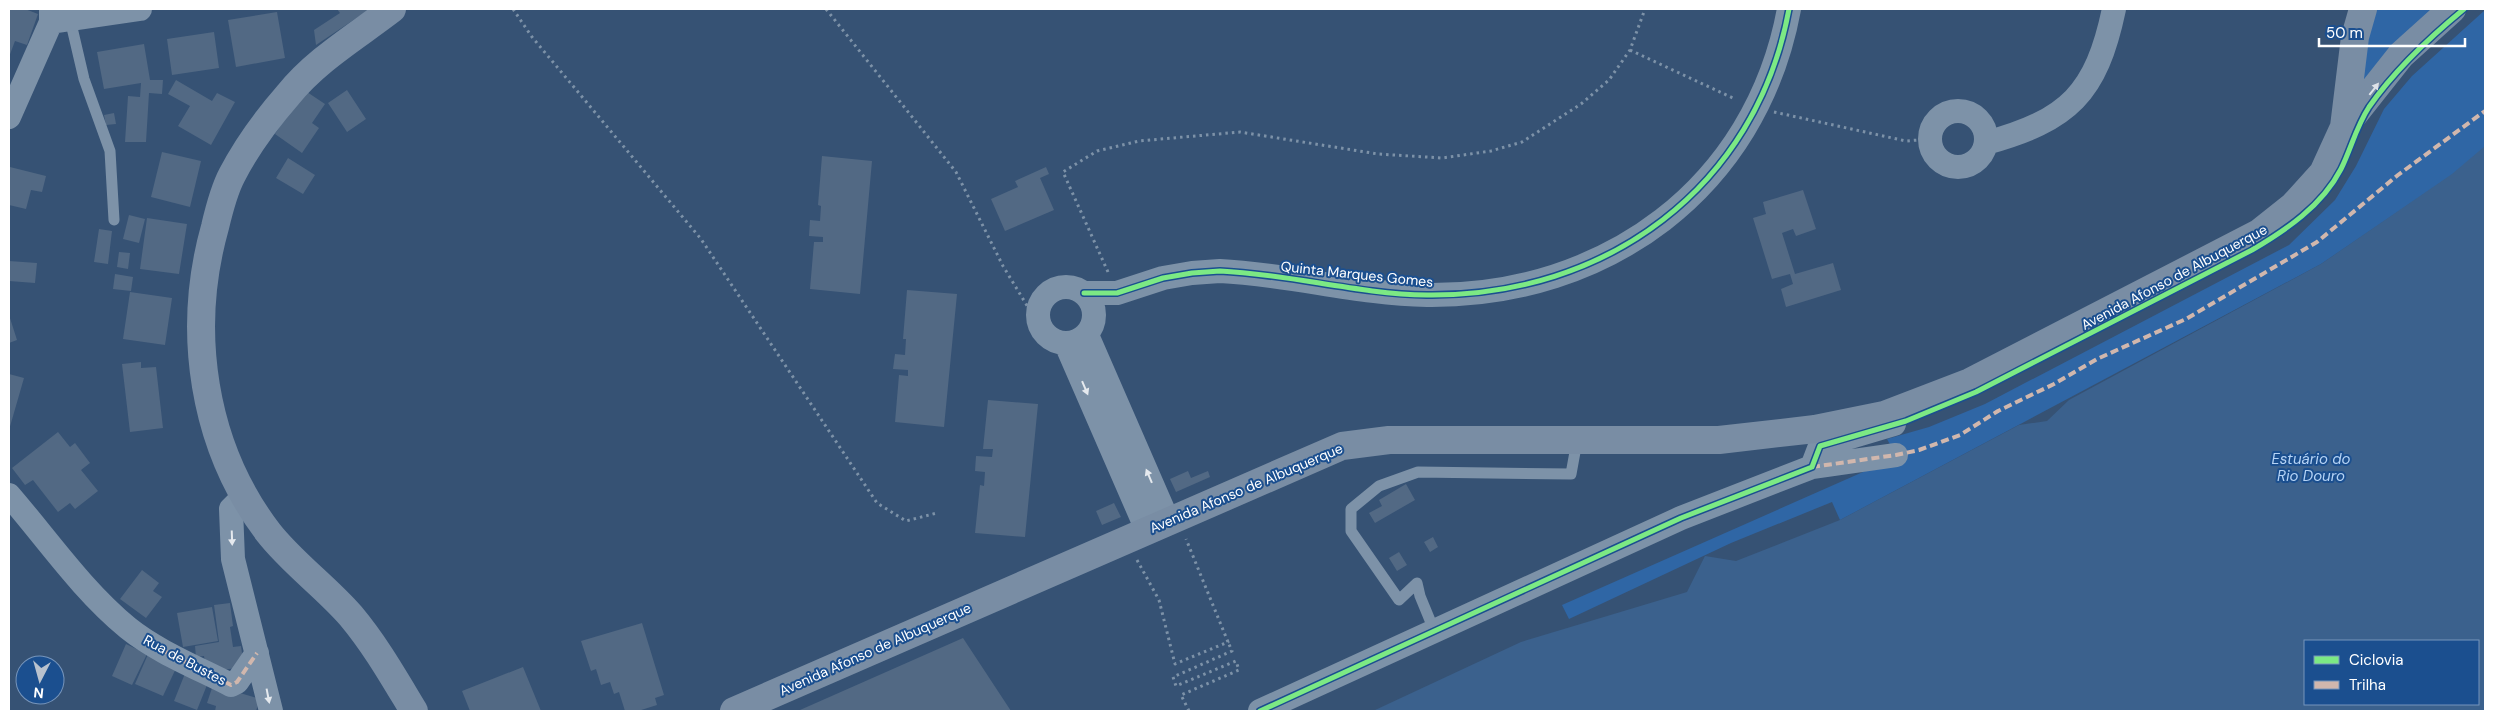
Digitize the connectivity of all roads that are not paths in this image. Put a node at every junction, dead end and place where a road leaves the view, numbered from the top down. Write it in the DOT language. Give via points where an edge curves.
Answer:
graph roads {
  1 [pos="140,9"];
  2 [pos="392,9"];
  3 [pos="1789,9"];
  4 [pos="2114,9"];
  5 [pos="2363,9"];
  6 [pos="2452,9"];
  7 [pos="57,17"];
  8 [pos="9,117"];
  9 [pos="2344,127"];
  10 [pos="1986,143"];
  11 [pos="114,220"];
  12 [pos="1084,293"];
  13 [pos="1117,293"];
  14 [pos="1091,326"];
  15 [pos="1066,344"];
  16 [pos="1906,421"];
  17 [pos="1577,441"];
  18 [pos="1896,455"];
  19 [pos="1812,467"];
  20 [pos="245,494"];
  21 [pos="9,495"];
  22 [pos="1157,532"];
  23 [pos="1434,630"];
  24 [pos="257,653"];
  25 [pos="271,711"];
  26 [pos="414,711"];
  27 [pos="734,711"];
  28 [pos="1260,711"];
  1 -- 7 [label="street"];
  2 -- 20 [label="main road" via="317,66 289,94 257,135 232,176 217,219 205,261 200,308 201,356 219,440"];
  3 -- 13 [label="street, Quinta Marques Gomes" via="1774,65 1755,108 1711,175 1671,213 1597,261 1544,281 1483,293 1424,295 1251,273 1205,272 1150,281"];
  4 -- 10 [label="street" via="2100,62 2078,97 2058,115 2035,128"];
  5 -- 9 [label="main road" via="2355,37"];
  9 -- 6 [label="main road, one-way" via="2401,55"];
  7 -- 8 [label="street"];
  7 -- 11 [label="lane" via="110,151"];
  9 -- 17 [label="main road, Avenida Afonso de Albuquerque" via="2323,173 2293,206 2259,233 1970,382 1884,415 1816,429 1719,440"];
  10 -- 10 [label="street" via="1978,117 1960,110 1942,115 1936,121 1930,139 1936,156 1943,163 1961,167 1978,159"];
  12 -- 13 [label="street, Quinta Marques Gomes"];
  12 -- 14 [label="street" via="1090,300"];
  12 -- 15 [label="street, Quinta Marques Gomes" via="1066,287 1048,293 1038,308 1040,327 1050,339"];
  13 -- 14 [label="street, Quinta Marques Gomes"];
  14 -- 15 [label="street, Quinta Marques Gomes" via="1081,340"];
  22 -- 14 [label="street, one-way"];
  15 -- 22 [label="street, one-way"];
  16 -- 19 [label="street" via="1820,446"];
  17 -- 22 [label="main road, Avenida Afonso de Albuquerque" via="1357,442 1329,450"];
  17 -- 23 [label="lane" via="1571,474 1418,472 1379,486 1351,508 1351,531 1399,600 1418,583"];
  18 -- 19 [label="street"];
  19 -- 23 [label="street" via="1681,518"];
  20 -- 24 [label="street, one-way" via="231,509 233,559"];
  20 -- 26 [label="main road" via="268,532 350,615 376,647"];
  21 -- 24 [label="street, Rua de Bustes" via="82,586 128,628 160,649 231,684 237,682"];
  22 -- 27 [label="main road, Avenida Afonso de Albuquerque"];
  23 -- 28 [label="street"];
  24 -- 25 [label="street, one-way"];
}
